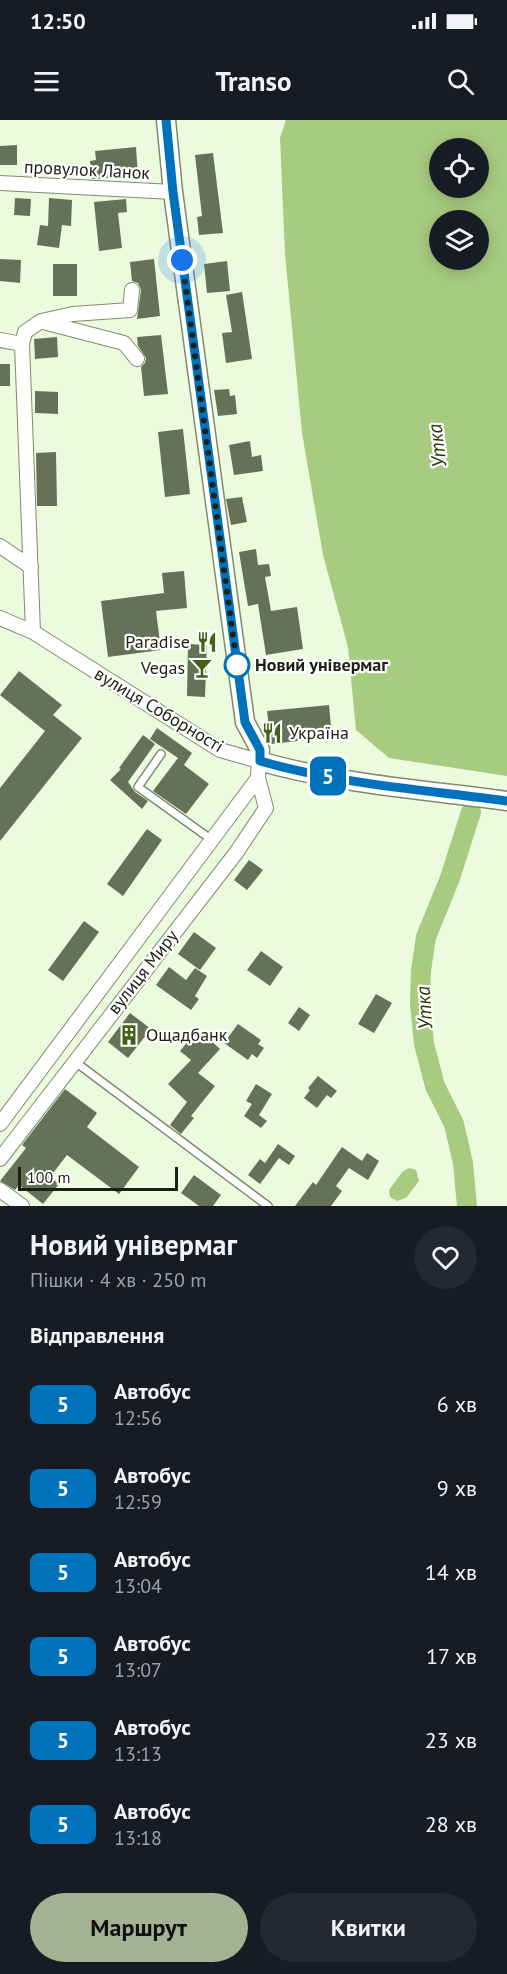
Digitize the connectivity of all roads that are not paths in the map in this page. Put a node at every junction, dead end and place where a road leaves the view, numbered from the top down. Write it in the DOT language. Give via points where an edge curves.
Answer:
graph roads {
  1 [pos="166,120"];
  2 [pos="0,183"];
  3 [pos="173,192"];
  4 [pos="132,291"];
  5 [pos="41,321"];
  6 [pos="0,340"];
  7 [pos="22,344"];
  8 [pos="137,359"];
  9 [pos="0,546"];
  10 [pos="31,567"];
  11 [pos="0,618"];
  12 [pos="33,632"];
  13 [pos="161,754"];
  14 [pos="259,770"];
  15 [pos="507,801"];
  16 [pos="212,840"];
  17 [pos="74,1061"];
  18 [pos="0,1124"];
  19 [pos="0,1159"];
  20 [pos="0,1190"];
  21 [pos="22,1206"];
  22 [pos="268,1206"];
  1 -- 3 [label="main road, вулиця Миру"];
  2 -- 3 [label="street, провулок Ланок"];
  3 -- 14 [label="main road, вулиця Миру" via="245,722 260,750"];
  4 -- 5 [label="street" via="130,310 73,314"];
  5 -- 7 [label="street" via="25,332"];
  5 -- 8 [label="street" via="124,343"];
  6 -- 7 [label="street"];
  7 -- 10 [label="street"];
  9 -- 10 [label="street"];
  10 -- 12 [label="street"];
  11 -- 12 [label="street, вулиця Соборності"];
  12 -- 14 [label="street, вулиця Соборності" via="220,750"];
  13 -- 16 [label="lane" via="138,787"];
  14 -- 15 [label="main road, вулиця Соборності" via="288,769"];
  14 -- 16 [label="street, вулиця Миру"];
  14 -- 17 [label="street, вулиця Миру" via="266,808"];
  16 -- 18 [label="street, вулиця Миру"];
  17 -- 19 [label="street, вулиця Миру"];
  17 -- 22 [label="lane"];
  20 -- 21 [label="street"];
}
